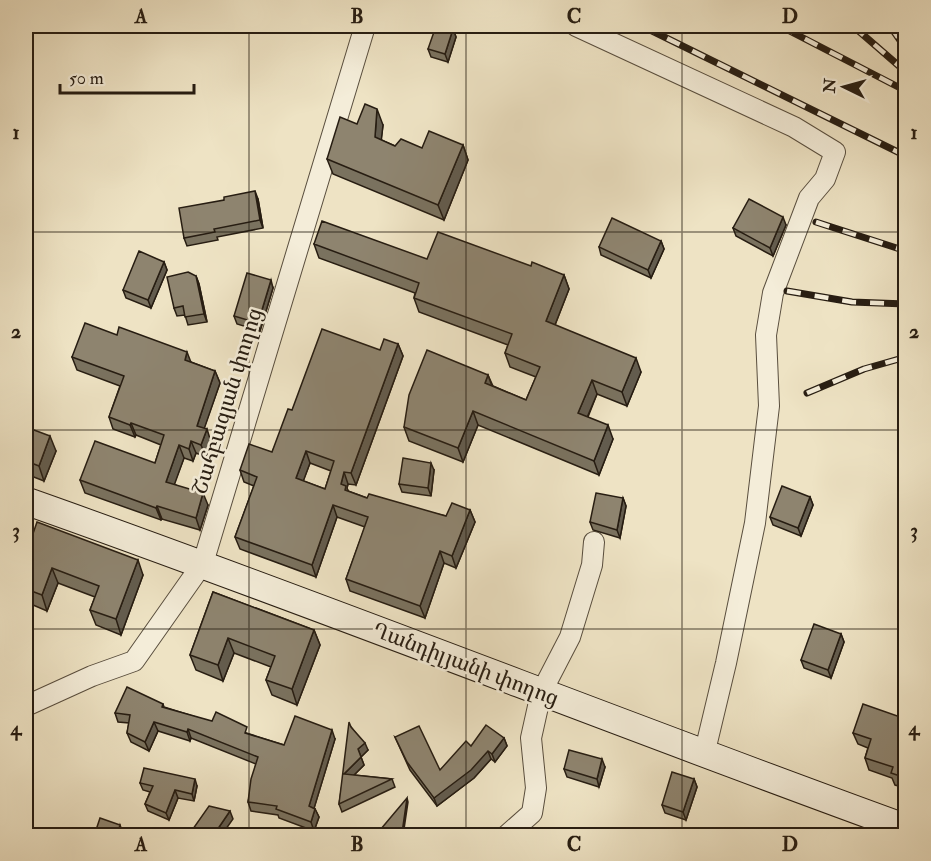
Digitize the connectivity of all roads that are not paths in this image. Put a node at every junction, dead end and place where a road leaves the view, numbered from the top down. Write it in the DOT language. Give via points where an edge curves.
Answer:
graph roads {
  1 [pos="365,26"];
  2 [pos="576,26"];
  3 [pos="26,501"];
  4 [pos="594,542"];
  5 [pos="203,563"];
  6 [pos="541,693"];
  7 [pos="26,706"];
  8 [pos="704,755"];
  9 [pos="906,828"];
  10 [pos="506,836"];
  1 -- 5 [label="street, Շահբազյան փողոց"];
  2 -- 8 [label="street" via="794,127 835,152 825,179 808,198 773,293 766,335 769,406 755,524"];
  3 -- 5 [label="main road, Ղանդիլյանի փողոց"];
  4 -- 6 [label="street" via="592,565 570,637"];
  5 -- 6 [label="main road, Ղանդիլյանի փողոց"];
  5 -- 7 [label="street, Շահբազյան փողոց" via="134,661"];
  6 -- 8 [label="main road, Ղանդիլյանի փողոց"];
  6 -- 10 [label="street" via="531,738 536,788 532,813"];
  8 -- 9 [label="main road, Ղանդիլյանի փողոց"];
}
